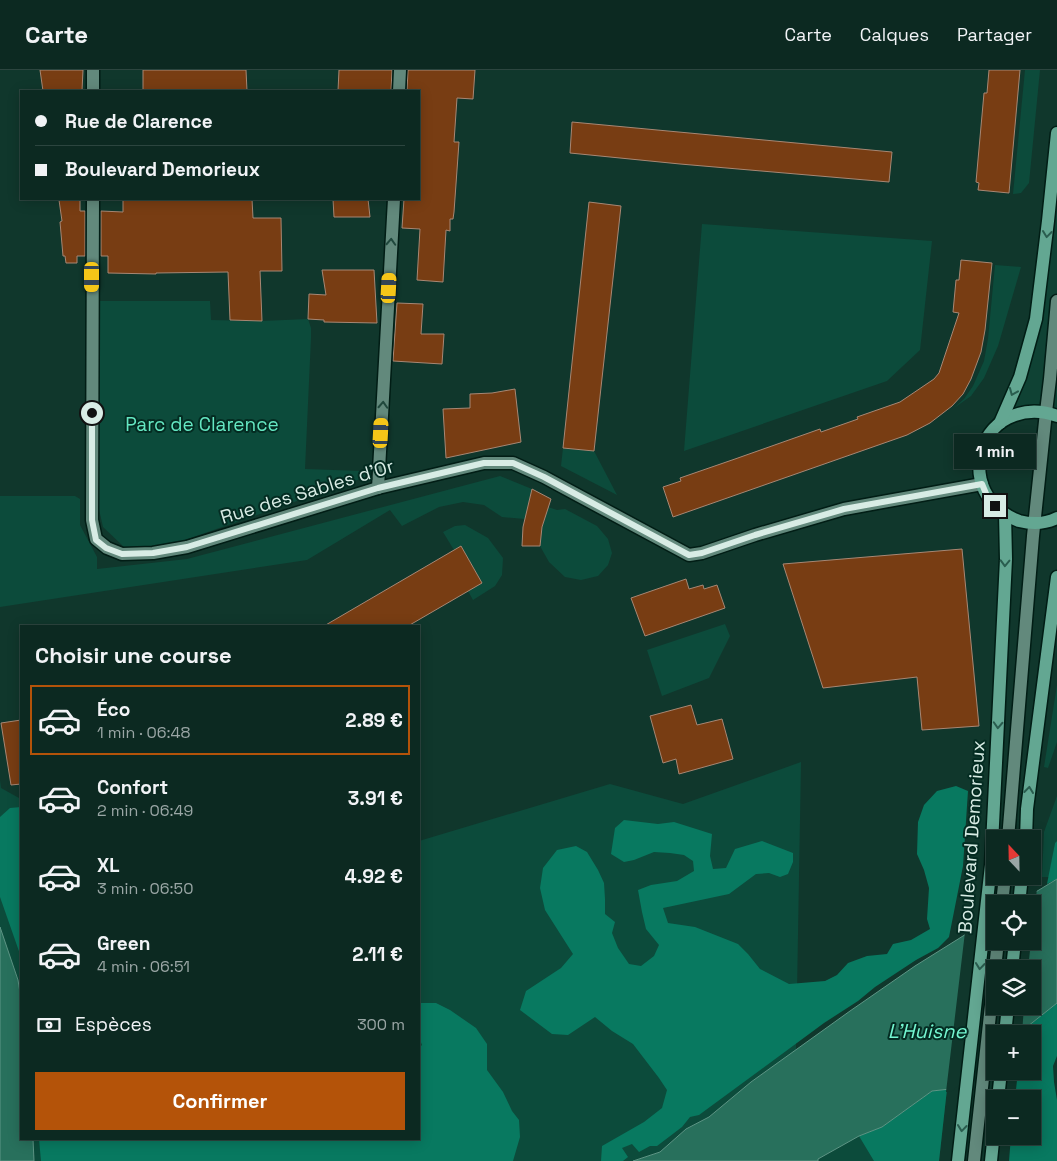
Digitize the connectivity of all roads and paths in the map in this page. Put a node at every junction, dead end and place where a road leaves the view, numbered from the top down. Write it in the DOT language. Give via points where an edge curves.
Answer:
graph roads {
  1 [pos="93,70"];
  2 [pos="400,70"];
  3 [pos="93,90"];
  4 [pos="399,90"];
  5 [pos="1057,133"];
  6 [pos="93,200"];
  7 [pos="394,200"];
  8 [pos="1057,301"];
  9 [pos="1051,414"];
  10 [pos="1000,423"];
  11 [pos="982,484"];
  12 [pos="378,488"];
  13 [pos="1005,514"];
  14 [pos="1057,518"];
  15 [pos="1034,523"];
  16 [pos="1057,577"];
  17 [pos="1009,830"];
  18 [pos="1026,830"];
  19 [pos="997,950"];
  20 [pos="993,1145"];
  21 [pos="958,1161"];
  22 [pos="974,1161"];
  23 [pos="991,1161"];
  1 -- 3 [label="street"];
  2 -- 4 [label="street"];
  5 -- 10 [label="main road, one-way" via="1036,319 1020,377"];
  6 -- 12 [label="street, Rue des Sables d'Or" via="92,520 96,540 122,554 178,549"];
  12 -- 7 [label="street, one-way"];
  8 -- 9 [label="street" via="1050,378"];
  9 -- 10 [label="main road" via="1026,412"];
  9 -- 15 [label="street"];
  10 -- 11 [label="main road" via="987,438 980,456"];
  11 -- 12 [label="street, Rue des Sables d'Or" via="844,509 689,555 513,463 484,463"];
  11 -- 13 [label="main road" via="987,496"];
  13 -- 15 [label="main road" via="1019,521"];
  13 -- 21 [label="main road, Boulevard Demorieux, one-way" via="1006,559 991,866"];
  14 -- 15 [label="main road"];
  15 -- 17 [label="street"];
  18 -- 16 [label="main road, one-way"];
  19 -- 22 [label="street"];
  20 -- 23 [label="main road"];
}
